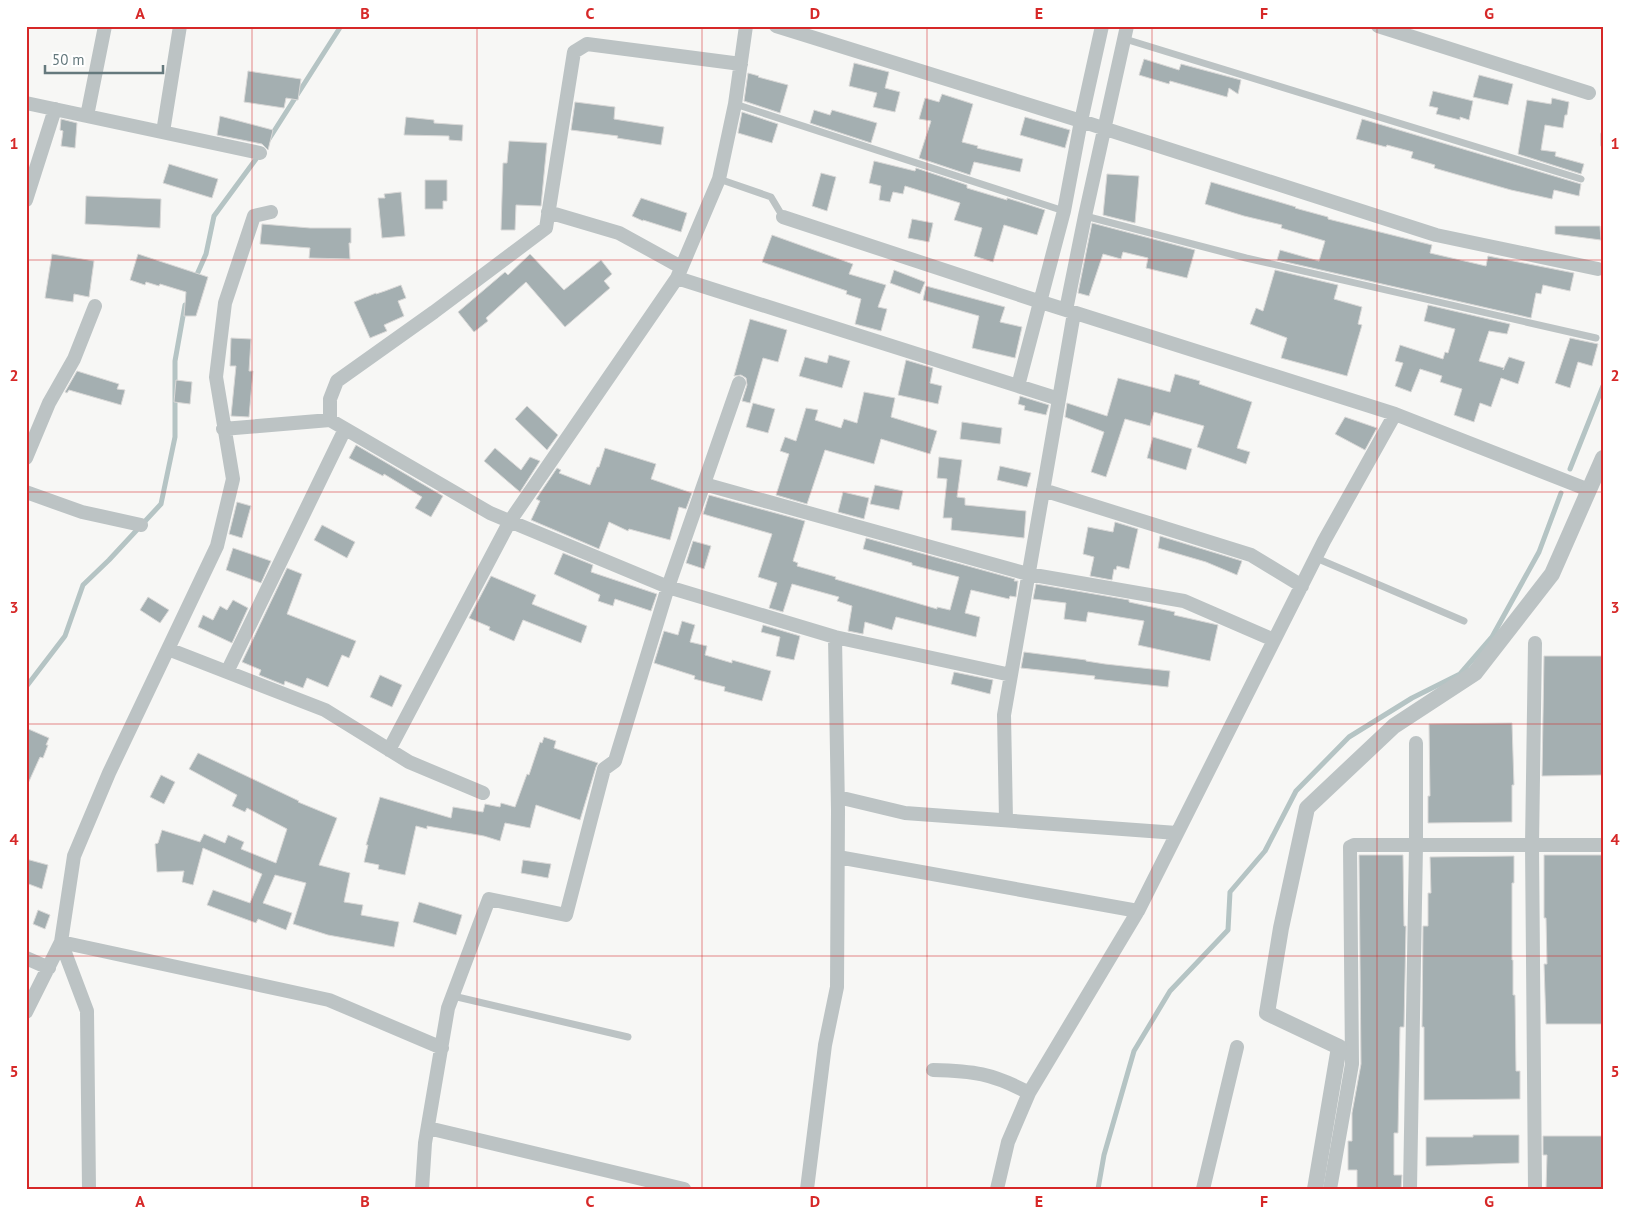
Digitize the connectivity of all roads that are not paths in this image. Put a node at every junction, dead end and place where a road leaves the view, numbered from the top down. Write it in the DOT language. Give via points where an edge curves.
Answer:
graph roads {
  1 [pos="105,26"];
  2 [pos="180,26"];
  3 [pos="746,26"];
  4 [pos="776,26"];
  5 [pos="1102,26"];
  6 [pos="1378,26"];
  7 [pos="1126,33"];
  8 [pos="741,64"];
  9 [pos="1589,93"];
  10 [pos="26,103"];
  11 [pos="735,104"];
  12 [pos="56,110"];
  13 [pos="87,116"];
  14 [pos="1081,121"];
  15 [pos="1105,129"];
  16 [pos="162,132"];
  17 [pos="260,153"];
  18 [pos="719,179"];
  19 [pos="1581,179"];
  20 [pos="26,200"];
  21 [pos="1064,211"];
  22 [pos="270,212"];
  23 [pos="548,212"];
  24 [pos="1084,216"];
  25 [pos="783,217"];
  26 [pos="1598,269"];
  27 [pos="679,272"];
  28 [pos="1040,302"];
  29 [pos="95,306"];
  30 [pos="1070,311"];
  31 [pos="1596,338"];
  32 [pos="739,383"];
  33 [pos="1018,386"];
  34 [pos="1059,399"];
  35 [pos="1395,414"];
  36 [pos="330,420"];
  37 [pos="223,429"];
  38 [pos="345,429"];
  39 [pos="26,458"];
  40 [pos="1603,458"];
  41 [pos="704,484"];
  42 [pos="1043,490"];
  43 [pos="1589,490"];
  44 [pos="26,492"];
  45 [pos="510,521"];
  46 [pos="141,525"];
  47 [pos="1316,558"];
  48 [pos="1028,574"];
  49 [pos="1302,586"];
  50 [pos="668,587"];
  51 [pos="1464,621"];
  52 [pos="835,637"];
  53 [pos="1274,640"];
  54 [pos="1535,643"];
  55 [pos="168,650"];
  56 [pos="227,672"];
  57 [pos="1011,674"];
  58 [pos="1416,743"];
  59 [pos="390,750"];
  60 [pos="482,793"];
  61 [pos="838,797"];
  62 [pos="1006,820"];
  63 [pos="1177,834"];
  64 [pos="1416,845"];
  65 [pos="1532,845"];
  66 [pos="1603,845"];
  67 [pos="838,857"];
  68 [pos="1138,911"];
  69 [pos="61,942"];
  70 [pos="26,958"];
  71 [pos="48,968"];
  72 [pos="453,996"];
  73 [pos="26,1012"];
  74 [pos="628,1037"];
  75 [pos="1237,1047"];
  76 [pos="442,1048"];
  77 [pos="932,1070"];
  78 [pos="1029,1093"];
  79 [pos="428,1128"];
  80 [pos="90,1189"];
  81 [pos="422,1189"];
  82 [pos="684,1189"];
  83 [pos="806,1189"];
  84 [pos="997,1189"];
  85 [pos="1203,1189"];
  86 [pos="1315,1189"];
  87 [pos="1330,1189"];
  88 [pos="1410,1189"];
  89 [pos="1535,1189"];
  1 -- 13 [label="street"];
  2 -- 16 [label="street"];
  3 -- 8 [label="street"];
  4 -- 14 [label="street"];
  5 -- 14 [label="street"];
  6 -- 9 [label="street"];
  7 -- 15 [label="street"];
  7 -- 19 [label="lane"];
  8 -- 11 [label="street"];
  8 -- 23 [label="street" via="587,44 574,52"];
  10 -- 12 [label="street"];
  11 -- 18 [label="street"];
  11 -- 21 [label="lane"];
  12 -- 13 [label="street"];
  12 -- 20 [label="street"];
  13 -- 16 [label="street"];
  14 -- 15 [label="street"];
  14 -- 21 [label="street"];
  15 -- 24 [label="street"];
  15 -- 26 [label="street" via="1436,235"];
  16 -- 17 [label="street"];
  18 -- 25 [label="lane" via="772,197"];
  18 -- 27 [label="street"];
  21 -- 28 [label="street"];
  22 -- 37 [label="street" via="254,216 225,303 216,377"];
  23 -- 27 [label="street" via="620,233"];
  23 -- 36 [label="street" via="546,228 337,381 330,399"];
  24 -- 30 [label="street"];
  24 -- 31 [label="lane" via="1246,258"];
  25 -- 28 [label="street"];
  27 -- 33 [label="street"];
  27 -- 45 [label="street"];
  28 -- 30 [label="street"];
  28 -- 33 [label="street"];
  29 -- 39 [label="street" via="74,359 48,403"];
  30 -- 34 [label="street"];
  30 -- 35 [label="street"];
  32 -- 41 [label="street"];
  33 -- 34 [label="street"];
  34 -- 42 [label="street"];
  35 -- 43 [label="street"];
  35 -- 47 [label="street"];
  36 -- 37 [label="street"];
  36 -- 38 [label="street"];
  37 -- 55 [label="street" via="233,480 217,546"];
  38 -- 45 [label="street" via="490,513"];
  38 -- 56 [label="street"];
  40 -- 43 [label="street"];
  41 -- 48 [label="street"];
  41 -- 50 [label="street"];
  42 -- 48 [label="street"];
  42 -- 49 [label="street" via="1252,555"];
  43 -- 86 [label="street" via="1552,574 1475,673 1394,726 1306,808 1267,1013 1339,1047"];
  44 -- 46 [label="street" via="82,512"];
  45 -- 50 [label="street"];
  45 -- 59 [label="street"];
  47 -- 49 [label="street"];
  47 -- 51 [label="lane"];
  48 -- 53 [label="street" via="1184,601"];
  48 -- 57 [label="street"];
  49 -- 53 [label="street"];
  50 -- 52 [label="street"];
  50 -- 72 [label="street" via="615,760 604,769 566,915 489,899"];
  52 -- 57 [label="street"];
  52 -- 61 [label="street"];
  53 -- 63 [label="street"];
  54 -- 65 [label="street"];
  55 -- 56 [label="street"];
  55 -- 69 [label="street" via="109,773 74,856"];
  56 -- 59 [label="street" via="325,710"];
  57 -- 62 [label="street" via="1004,715"];
  58 -- 64 [label="street"];
  59 -- 60 [label="street" via="409,762"];
  61 -- 62 [label="street" via="905,813"];
  61 -- 67 [label="street"];
  62 -- 63 [label="street"];
  63 -- 68 [label="street"];
  64 -- 65 [label="street"];
  64 -- 87 [label="street" via="1350,847 1352,1064"];
  64 -- 88 [label="street"];
  65 -- 66 [label="street"];
  65 -- 89 [label="street"];
  67 -- 68 [label="street"];
  67 -- 83 [label="street" via="837,987 825,1045"];
  68 -- 78 [label="street"];
  69 -- 71 [label="street"];
  69 -- 76 [label="street" via="329,1000"];
  69 -- 80 [label="street" via="87,1011"];
  70 -- 71 [label="street"];
  71 -- 73 [label="street"];
  72 -- 74 [label="lane"];
  72 -- 76 [label="street"];
  75 -- 85 [label="street"];
  76 -- 79 [label="street"];
  77 -- 78 [label="street" via="983,1074 1007,1081"];
  78 -- 84 [label="street" via="1008,1142"];
  79 -- 81 [label="street"];
  79 -- 82 [label="street"];
}
